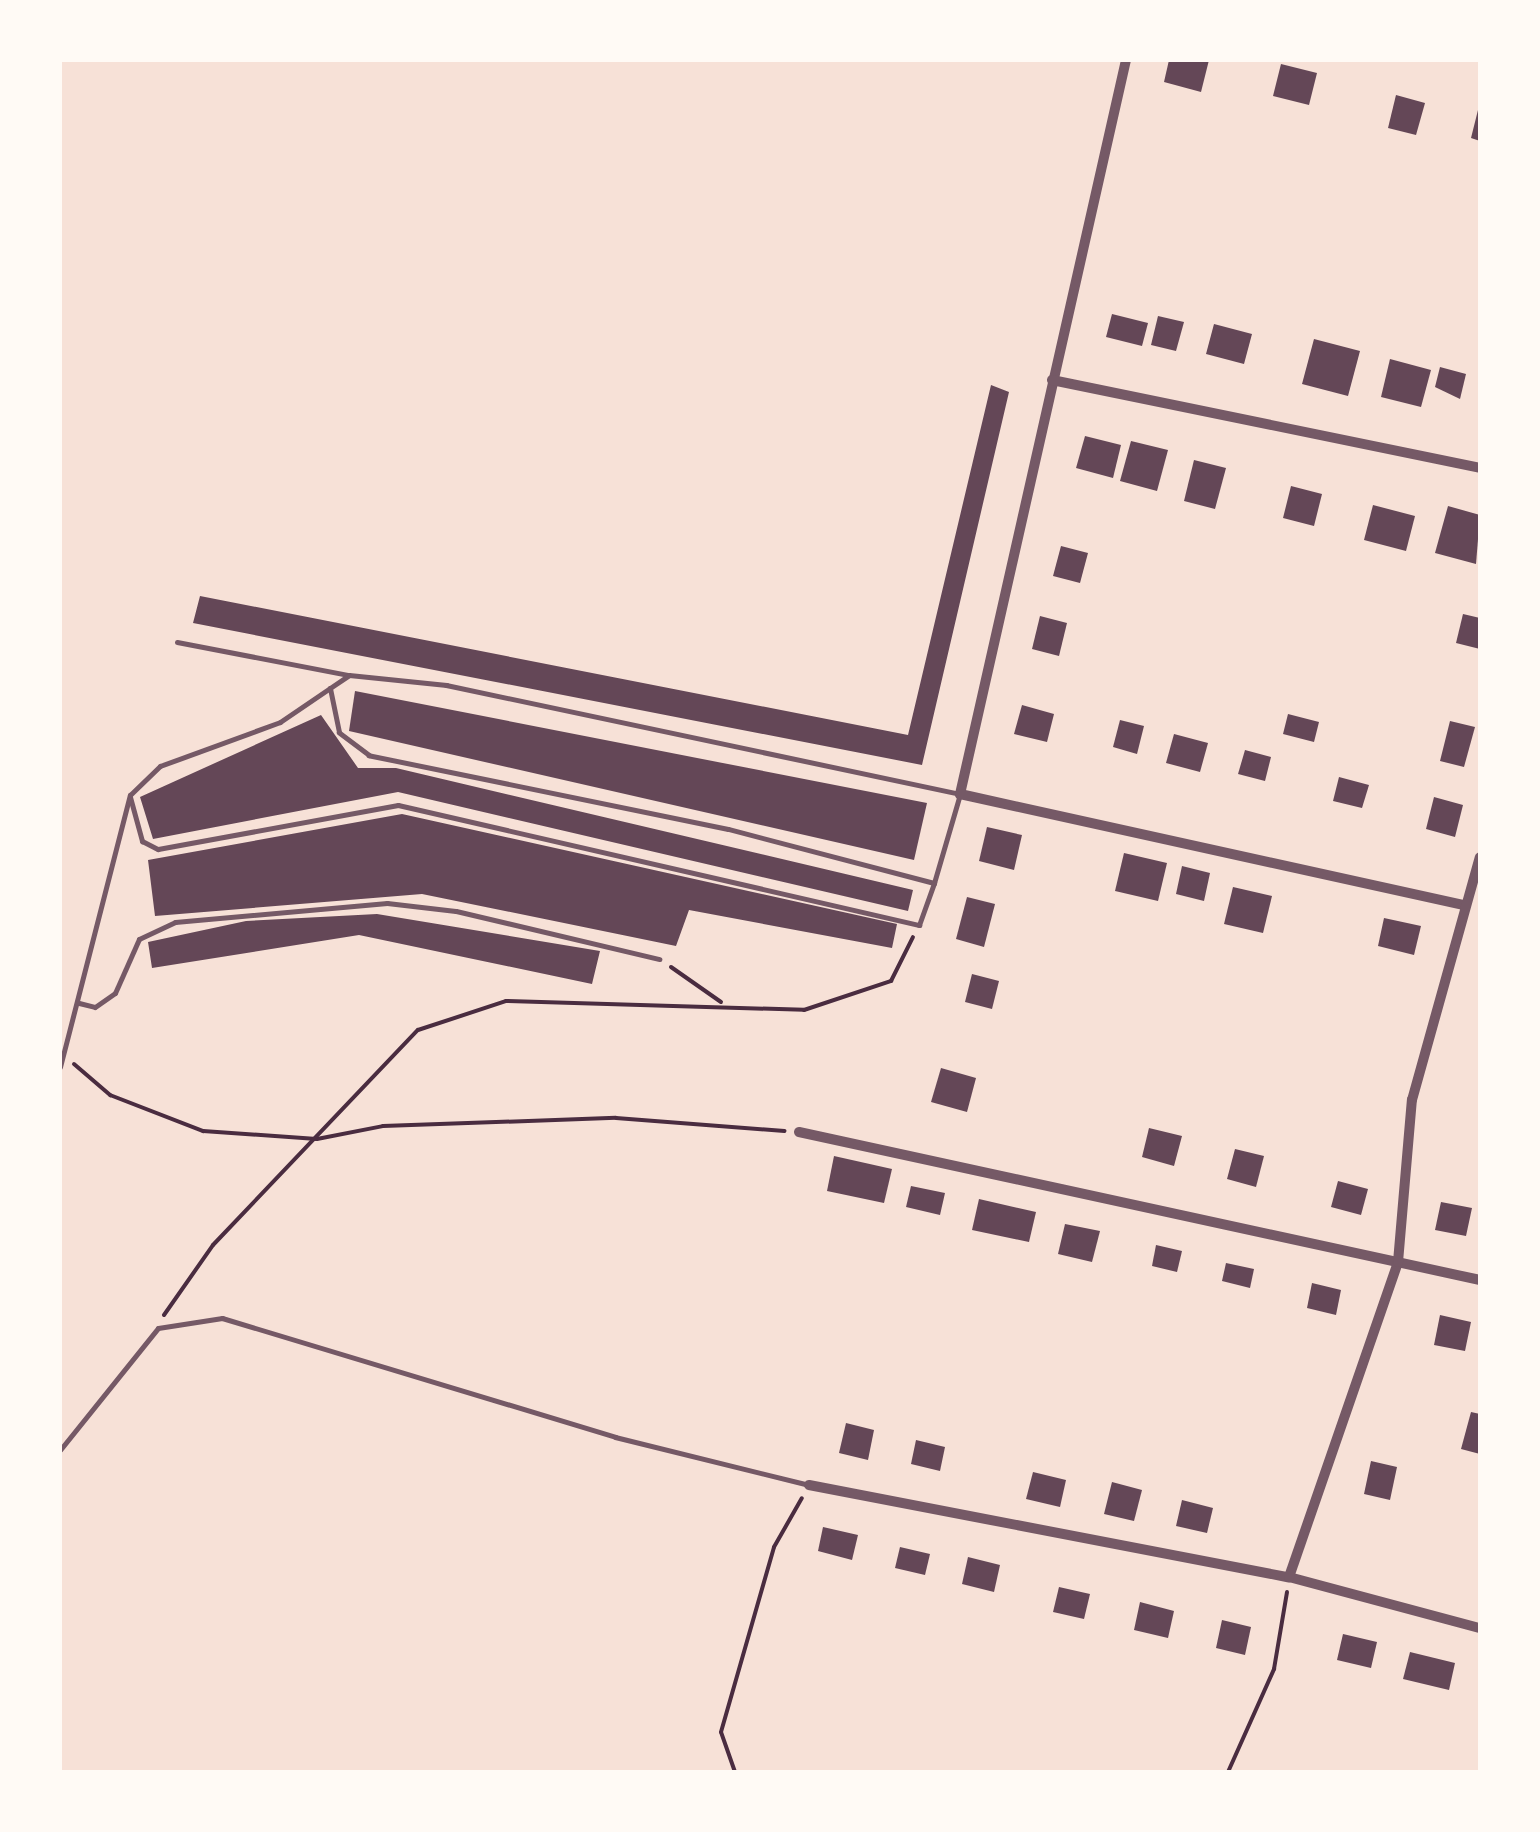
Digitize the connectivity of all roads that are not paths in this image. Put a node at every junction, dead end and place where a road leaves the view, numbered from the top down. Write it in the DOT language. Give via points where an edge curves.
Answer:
graph roads {
  1 [pos="1126,60"];
  2 [pos="1052,380"];
  3 [pos="1480,468"];
  4 [pos="178,642"];
  5 [pos="349,675"];
  6 [pos="330,688"];
  7 [pos="960,794"];
  8 [pos="130,795"];
  9 [pos="1480,864"];
  10 [pos="934,883"];
  11 [pos="1462,905"];
  12 [pos="660,958"];
  13 [pos="79,1003"];
  14 [pos="60,1067"];
  15 [pos="799,1132"];
  16 [pos="1398,1262"];
  17 [pos="1480,1280"];
  18 [pos="60,1450"];
  19 [pos="809,1485"];
  20 [pos="1289,1577"];
  21 [pos="1480,1628"];
  1 -- 2 [label="street"];
  2 -- 3 [label="street"];
  2 -- 7 [label="street"];
  4 -- 5 [label="lane"];
  5 -- 6 [label="lane"];
  5 -- 7 [label="lane" via="446,686"];
  6 -- 8 [label="lane" via="280,722 160,766"];
  6 -- 10 [label="lane" via="339,732 368,755 728,829"];
  7 -- 10 [label="lane"];
  7 -- 11 [label="street"];
  8 -- 10 [label="lane" via="142,841 158,848 398,805 919,925"];
  8 -- 13 [label="lane"];
  9 -- 11 [label="street"];
  11 -- 16 [label="street" via="1412,1100"];
  12 -- 13 [label="lane" via="456,911 387,903 174,922 139,939 114,994 96,1007"];
  13 -- 14 [label="lane"];
  15 -- 16 [label="street"];
  16 -- 17 [label="street"];
  16 -- 20 [label="street"];
  18 -- 19 [label="lane" via="158,1328 210,1319 244,1323 616,1436"];
  19 -- 20 [label="street"];
  20 -- 21 [label="street"];
}
